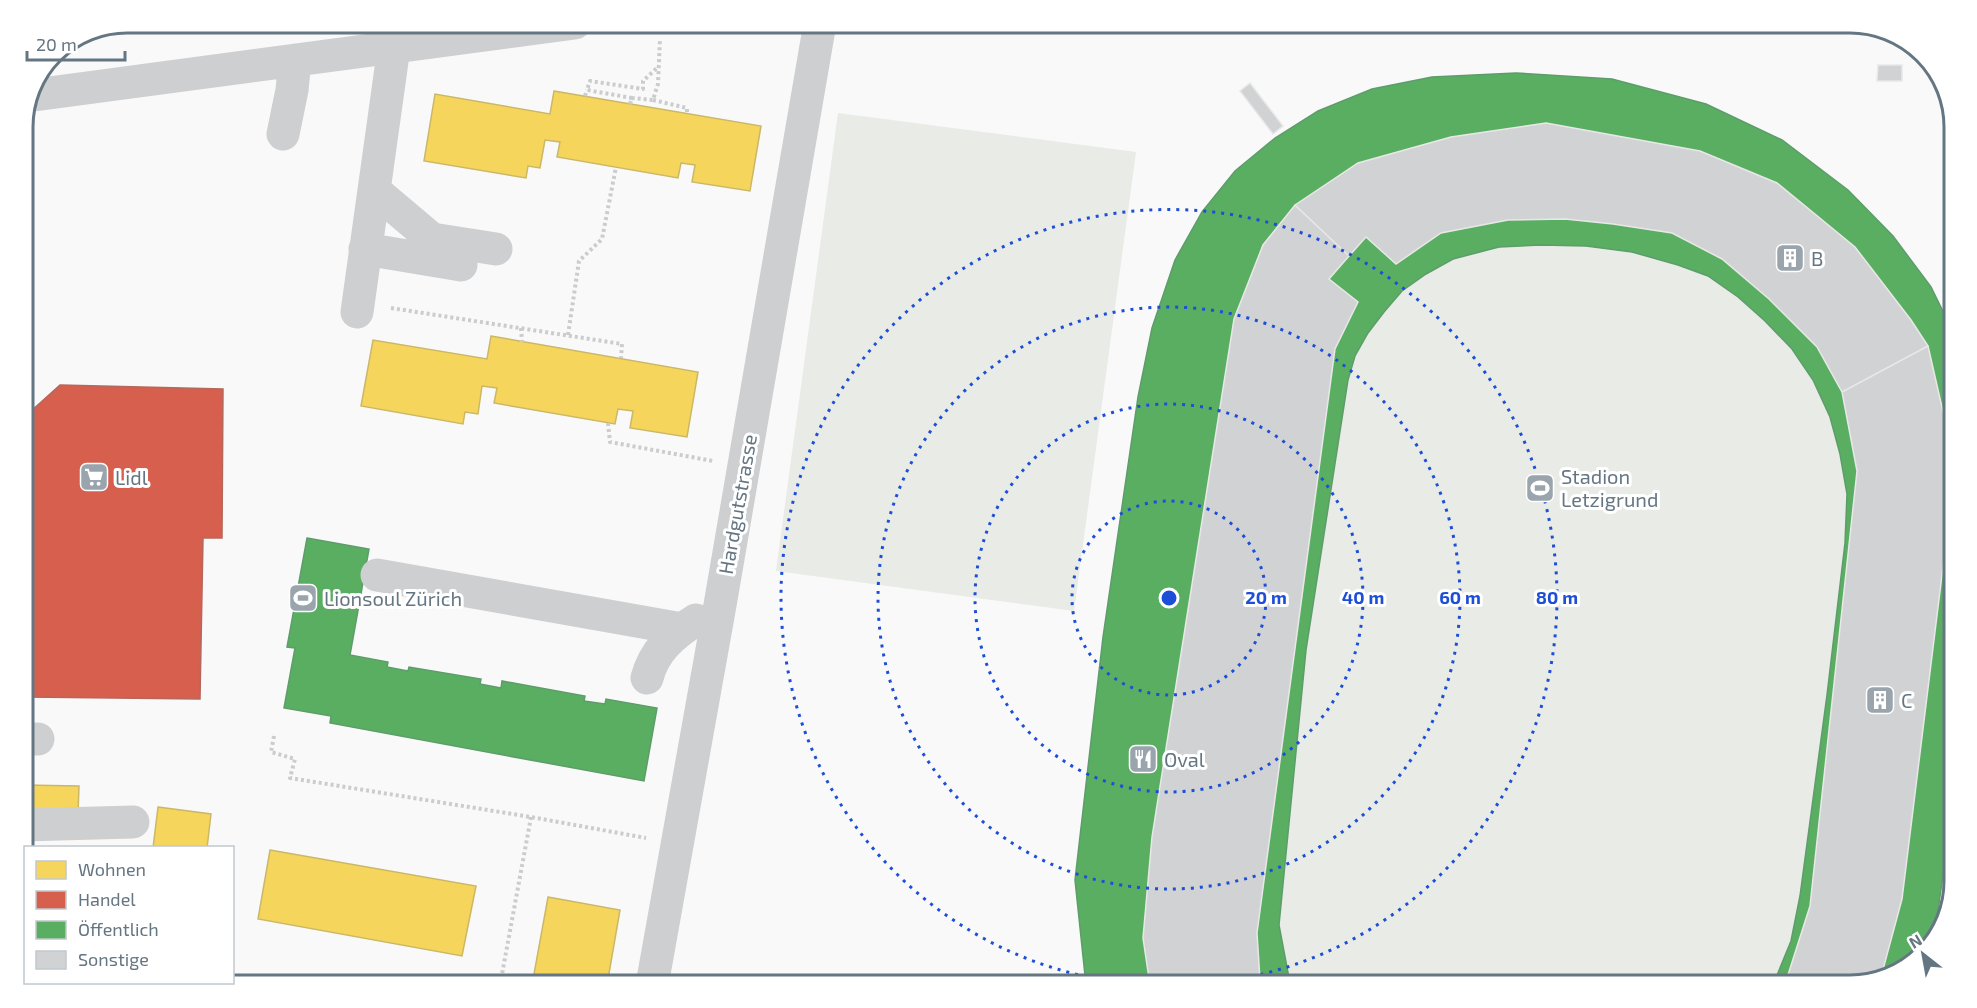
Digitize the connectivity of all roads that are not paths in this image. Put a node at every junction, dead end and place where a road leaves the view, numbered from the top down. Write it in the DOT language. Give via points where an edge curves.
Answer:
graph roads {
  1 [pos="495,33"];
  2 [pos="818,33"];
  3 [pos="394,47"];
  4 [pos="295,60"];
  5 [pos="40,94"];
  6 [pos="283,134"];
  7 [pos="374,190"];
  8 [pos="366,249"];
  9 [pos="357,308"];
  10 [pos="377,576"];
  11 [pos="720,604"];
  12 [pos="682,628"];
  13 [pos="647,678"];
  14 [pos="133,822"];
  15 [pos="33,825"];
  16 [pos="654,975"];
  1 -- 3 [label="street"];
  2 -- 11 [label="street, Hardgutstrasse"];
  3 -- 4 [label="street"];
  3 -- 7 [label="street"];
  4 -- 5 [label="street"];
  4 -- 6 [label="street"];
  7 -- 8 [label="street"];
  7 -- 8 [label="street" via="432,239 495,260"];
  8 -- 9 [label="street"];
  10 -- 12 [label="street"];
  11 -- 12 [label="street"];
  11 -- 16 [label="street, Hardgutstrasse"];
  12 -- 13 [label="street" via="651,662"];
  14 -- 15 [label="street"];
}
